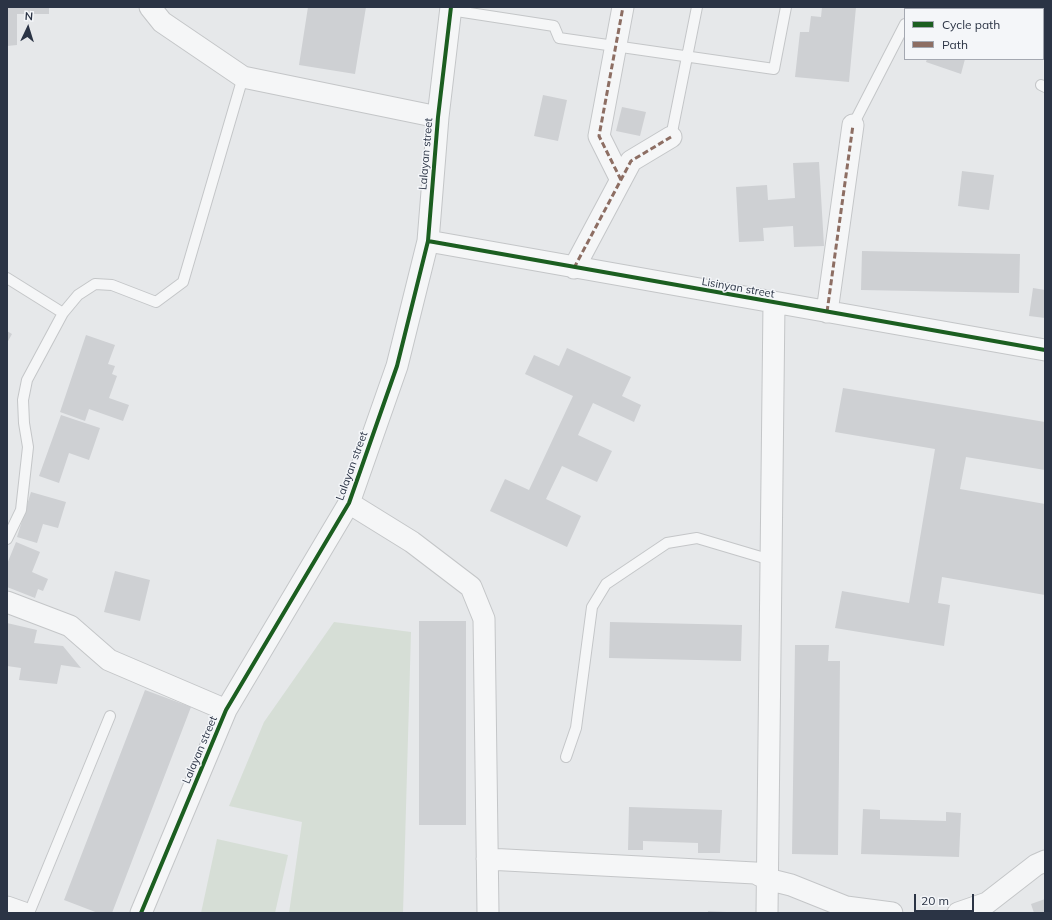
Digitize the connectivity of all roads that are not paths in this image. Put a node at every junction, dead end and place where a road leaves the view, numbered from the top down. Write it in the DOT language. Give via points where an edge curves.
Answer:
graph roads {
  1 [pos="623,7"];
  2 [pos="697,7"];
  3 [pos="786,7"];
  4 [pos="450,8"];
  5 [pos="159,12"];
  6 [pos="904,26"];
  7 [pos="616,47"];
  8 [pos="687,56"];
  9 [pos="243,76"];
  10 [pos="438,117"];
  11 [pos="853,125"];
  12 [pos="672,137"];
  13 [pos="621,180"];
  14 [pos="428,241"];
  15 [pos="574,268"];
  16 [pos="7,278"];
  17 [pos="774,303"];
  18 [pos="827,312"];
  19 [pos="63,313"];
  20 [pos="1045,350"];
  21 [pos="349,503"];
  22 [pos="7,539"];
  23 [pos="771,560"];
  24 [pos="7,602"];
  25 [pos="226,710"];
  26 [pos="110,716"];
  27 [pos="566,757"];
  28 [pos="487,858"];
  29 [pos="1045,861"];
  30 [pos="767,880"];
  31 [pos="7,907"];
  32 [pos="24,913"];
  33 [pos="30,913"];
  34 [pos="141,913"];
  35 [pos="488,913"];
  36 [pos="766,913"];
  37 [pos="892,913"];
  38 [pos="958,913"];
  1 -- 7 [label="street"];
  2 -- 8 [label="lane"];
  3 -- 8 [label="lane" via="774,69"];
  4 -- 7 [label="lane" via="554,26 559,38"];
  4 -- 10 [label="street, Lalayan street"];
  5 -- 9 [label="street"];
  6 -- 11 [label="lane"];
  7 -- 8 [label="lane"];
  7 -- 13 [label="street" via="599,136"];
  8 -- 12 [label="lane"];
  9 -- 10 [label="street"];
  9 -- 19 [label="lane" via="184,282 156,302 112,285 95,284 78,295"];
  10 -- 14 [label="street, Lalayan street"];
  11 -- 18 [label="street"];
  12 -- 13 [label="street" via="631,161"];
  13 -- 15 [label="street"];
  14 -- 15 [label="street, Lisinyan street"];
  14 -- 21 [label="street, Lalayan street" via="397,366"];
  15 -- 17 [label="street, Lisinyan street"];
  16 -- 19 [label="lane"];
  17 -- 18 [label="street, Lisinyan street"];
  17 -- 23 [label="street"];
  18 -- 20 [label="street, Lisinyan street"];
  19 -- 22 [label="lane" via="27,380 23,400 28,447 21,510"];
  21 -- 25 [label="street, Lalayan street"];
  21 -- 28 [label="street" via="412,542 471,587 484,619"];
  23 -- 27 [label="lane" via="697,538 667,543 606,584 592,607 576,728"];
  23 -- 30 [label="street"];
  24 -- 25 [label="street" via="70,626 110,660"];
  25 -- 34 [label="street, Lalayan street"];
  26 -- 33 [label="lane"];
  28 -- 30 [label="street" via="755,873"];
  28 -- 35 [label="street"];
  29 -- 38 [label="street" via="1036,865 987,903"];
  30 -- 36 [label="street"];
  30 -- 37 [label="street" via="791,885 846,907"];
  31 -- 32 [label="street"];
}
